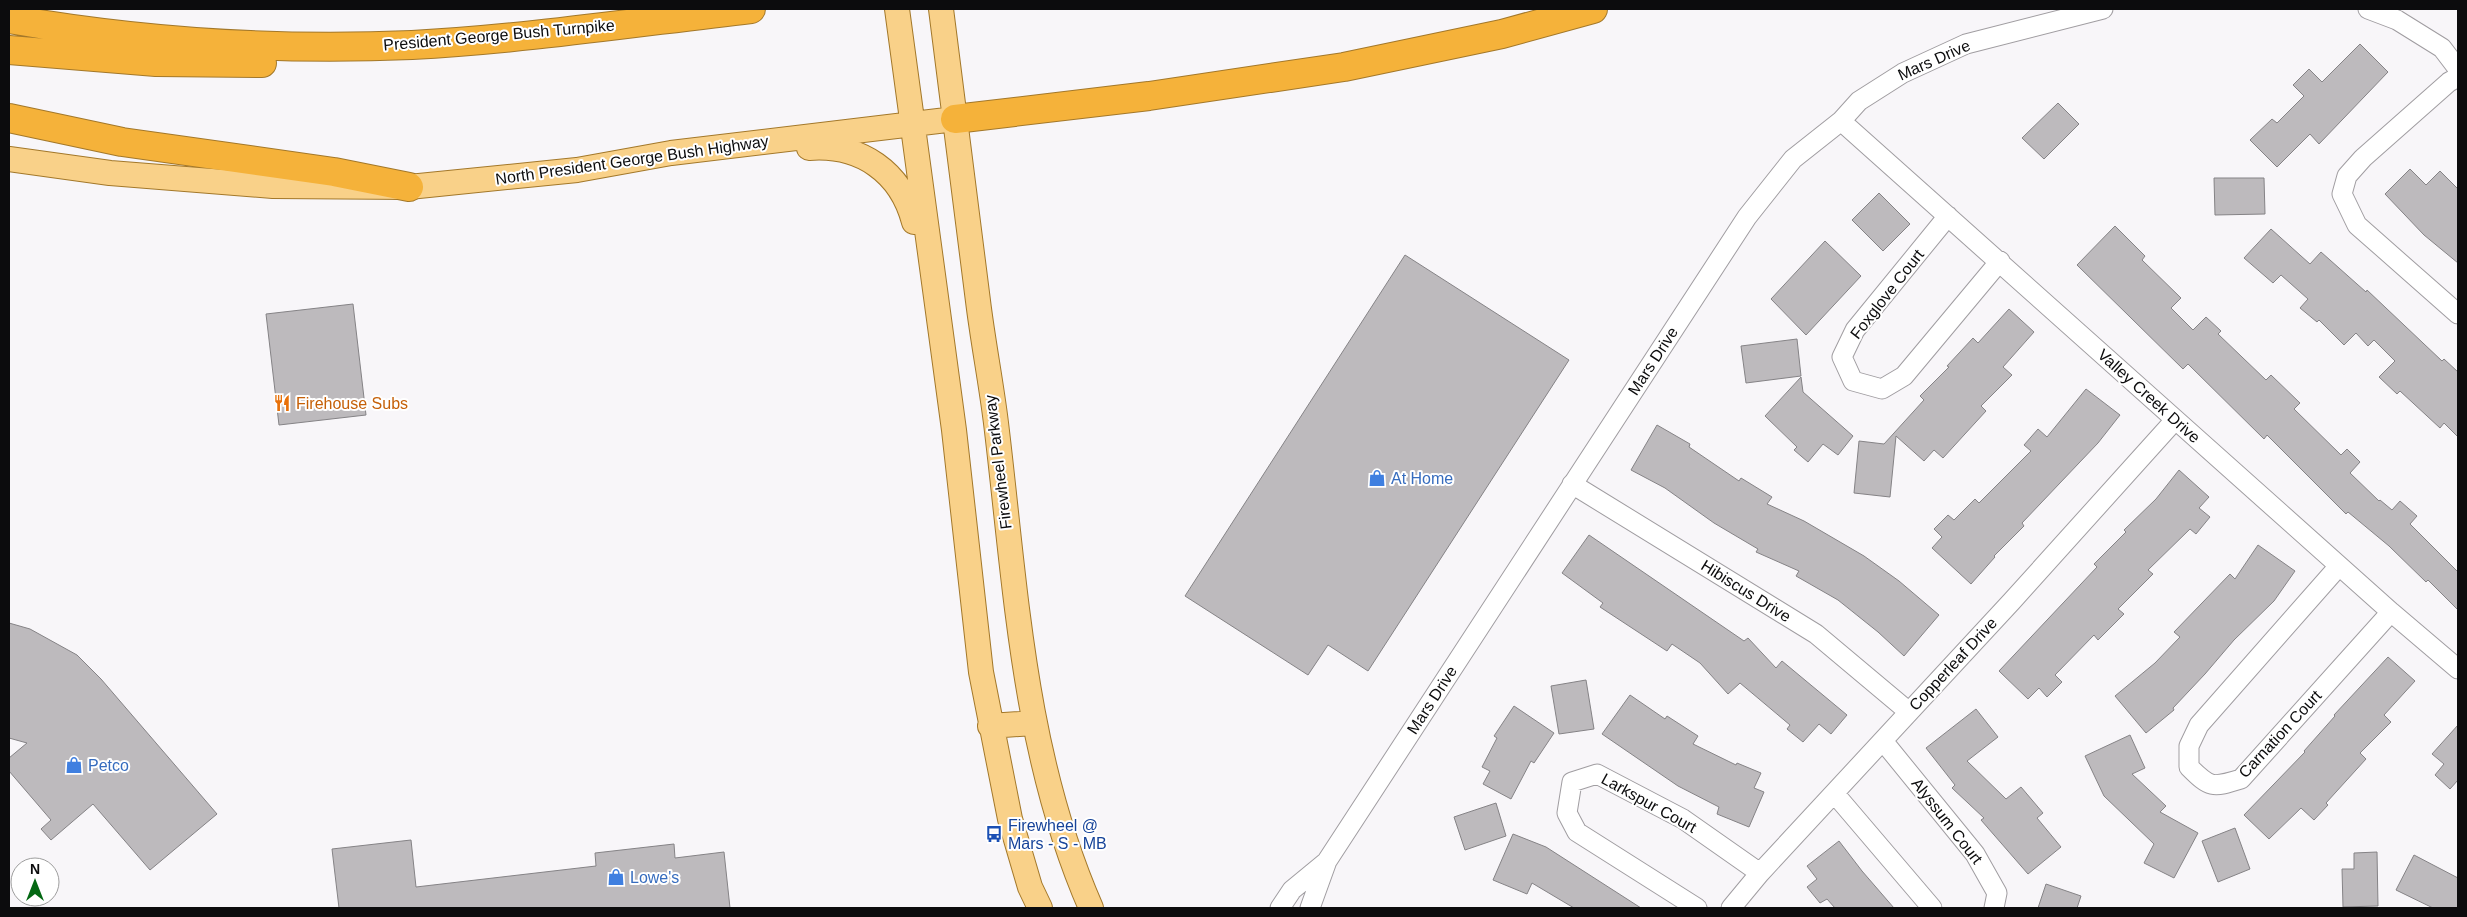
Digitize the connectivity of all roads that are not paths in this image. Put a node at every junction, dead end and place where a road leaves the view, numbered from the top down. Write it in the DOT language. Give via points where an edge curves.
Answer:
graph roads {
  1 [pos="751,9"];
  2 [pos="896,9"];
  3 [pos="1593,9"];
  4 [pos="2103,9"];
  5 [pos="2368,9"];
  6 [pos="942,18"];
  7 [pos="9,19"];
  8 [pos="377,46"];
  9 [pos="9,50"];
  10 [pos="2458,69"];
  11 [pos="2458,78"];
  12 [pos="9,118"];
  13 [pos="955,119"];
  14 [pos="1841,122"];
  15 [pos="911,123"];
  16 [pos="671,153"];
  17 [pos="9,158"];
  18 [pos="409,187"];
  19 [pos="1948,216"];
  20 [pos="930,261"];
  21 [pos="2000,261"];
  22 [pos="2458,314"];
  23 [pos="2175,420"];
  24 [pos="1572,484"];
  25 [pos="2340,566"];
  26 [pos="2391,612"];
  27 [pos="2458,669"];
  28 [pos="1909,712"];
  29 [pos="1034,724"];
  30 [pos="990,726"];
  31 [pos="1883,740"];
  32 [pos="1834,793"];
  33 [pos="1327,861"];
  34 [pos="1760,872"];
  35 [pos="1040,908"];
  36 [pos="1090,908"];
  37 [pos="1280,908"];
  38 [pos="1310,908"];
  39 [pos="1697,908"];
  40 [pos="1731,908"];
  41 [pos="1932,908"];
  42 [pos="1994,908"];
  1 -- 8 [label="highway, President George Bush Turnpike" via="519,36"];
  2 -- 15 [label="main road"];
  3 -- 13 [label="highway" via="1502,34 1344,67 1149,96"];
  4 -- 14 [label="street, Mars Drive" via="1966,44 1903,72 1859,100"];
  5 -- 10 [label="street" via="2397,20 2442,48"];
  6 -- 13 [label="main road, Firewheel Parkway"];
  7 -- 8 [label="highway, President George Bush Turnpike" via="192,42"];
  8 -- 9 [label="highway" via="297,64 156,62"];
  11 -- 22 [label="street" via="2449,82 2363,158 2347,176 2342,194 2357,225"];
  12 -- 18 [label="highway" via="122,142 334,172"];
  13 -- 15 [label="main road, North President George Bush Highway"];
  13 -- 29 [label="main road, Firewheel Parkway" via="996,422 1009,557"];
  14 -- 19 [label="street, Valley Creek Drive"];
  14 -- 24 [label="street, Mars Drive" via="1793,159 1747,217"];
  15 -- 16 [label="main road, North President George Bush Highway"];
  15 -- 20 [label="main road"];
  16 -- 18 [label="main road, North President George Bush Highway" via="577,170"];
  16 -- 20 [label="main road" via="712,158 825,147 858,153 885,172 903,192 918,241"];
  17 -- 18 [label="main road, North President George Bush Highway" via="110,173 273,186"];
  19 -- 21 [label="street, Valley Creek Drive"];
  19 -- 21 [label="street, Foxglove Court" via="1855,330 1842,358 1853,381 1882,389 1904,376"];
  20 -- 30 [label="main road"];
  21 -- 23 [label="street, Valley Creek Drive"];
  23 -- 25 [label="street, Valley Creek Drive"];
  23 -- 28 [label="street, Copperleaf Drive"];
  24 -- 28 [label="street, Hibiscus Drive" via="1816,634"];
  24 -- 33 [label="street, Mars Drive"];
  25 -- 26 [label="street, Valley Creek Drive"];
  25 -- 26 [label="street, Carnation Court" via="2199,725 2189,746 2188,767 2203,781 2208,785 2222,785 2241,779"];
  26 -- 27 [label="street, Valley Creek Drive"];
  28 -- 31 [label="street, Copperleaf Drive"];
  29 -- 30 [label="main road"];
  29 -- 36 [label="main road, Firewheel Parkway" via="1077,877"];
  30 -- 35 [label="main road" via="1010,819 1030,887"];
  31 -- 32 [label="street, Copperleaf Drive"];
  31 -- 42 [label="street, Alyssum Court" via="1975,854 1997,893"];
  32 -- 34 [label="street, Copperleaf Drive"];
  32 -- 41 [label="street"];
  33 -- 37 [label="street, Mars Drive" via="1292,890"];
  33 -- 38 [label="street, Mars Drive"];
  34 -- 39 [label="street, Larkspur Court" via="1683,819 1596,774 1572,782 1567,813 1577,832"];
  34 -- 40 [label="street, Copperleaf Drive"];
}
